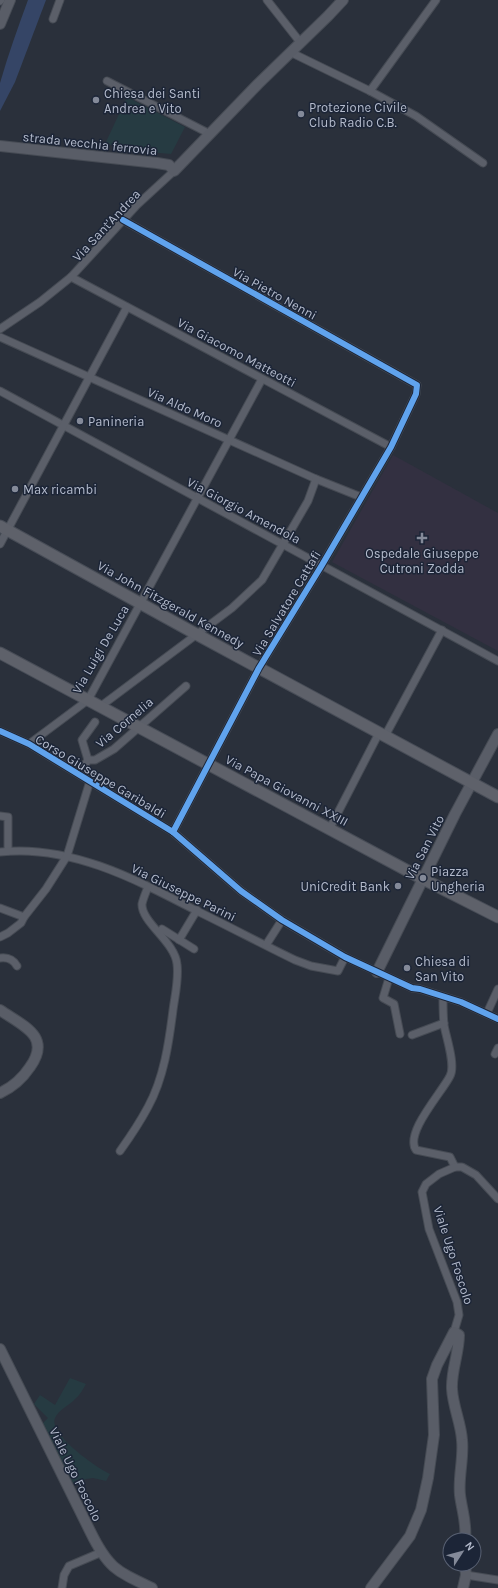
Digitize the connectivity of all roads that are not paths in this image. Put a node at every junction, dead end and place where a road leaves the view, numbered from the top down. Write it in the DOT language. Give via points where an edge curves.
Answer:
graph roads {
  1 [pos="10,0"];
  2 [pos="60,0"];
  3 [pos="267,0"];
  4 [pos="343,0"];
  5 [pos="436,0"];
  6 [pos="53,19"];
  7 [pos="0,24"];
  8 [pos="300,42"];
  9 [pos="290,52"];
  10 [pos="107,80"];
  11 [pos="370,90"];
  12 [pos="210,134"];
  13 [pos="0,146"];
  14 [pos="484,163"];
  15 [pos="174,171"];
  16 [pos="123,220"];
  17 [pos="71,277"];
  18 [pos="127,307"];
  19 [pos="0,329"];
  20 [pos="0,337"];
  21 [pos="90,377"];
  22 [pos="262,379"];
  23 [pos="417,385"];
  24 [pos="0,391"];
  25 [pos="64,426"];
  26 [pos="229,440"];
  27 [pos="391,447"];
  28 [pos="316,479"];
  29 [pos="361,497"];
  30 [pos="198,498"];
  31 [pos="4,528"];
  32 [pos="0,544"];
  33 [pos="283,544"];
  34 [pos="322,565"];
  35 [pos="140,603"];
  36 [pos="442,630"];
  37 [pos="196,634"];
  38 [pos="0,653"];
  39 [pos="498,660"];
  40 [pos="259,668"];
  41 [pos="186,686"];
  42 [pos="88,700"];
  43 [pos="101,706"];
  44 [pos="95,722"];
  45 [pos="140,727"];
  46 [pos="0,731"];
  47 [pos="382,734"];
  48 [pos="498,734"];
  49 [pos="29,744"];
  50 [pos="88,760"];
  51 [pos="210,764"];
  52 [pos="79,774"];
  53 [pos="90,781"];
  54 [pos="471,783"];
  55 [pos="498,797"];
  56 [pos="0,816"];
  57 [pos="330,828"];
  58 [pos="173,832"];
  59 [pos="8,851"];
  60 [pos="0,852"];
  61 [pos="67,856"];
  62 [pos="423,879"];
  63 [pos="148,887"];
  64 [pos="0,908"];
  65 [pos="196,910"];
  66 [pos="24,916"];
  67 [pos="498,917"];
  68 [pos="282,920"];
  69 [pos="162,930"];
  70 [pos="0,937"];
  71 [pos="179,940"];
  72 [pos="266,946"];
  73 [pos="194,949"];
  74 [pos="345,957"];
  75 [pos="0,958"];
  76 [pos="17,966"];
  77 [pos="377,972"];
  78 [pos="389,978"];
  79 [pos="498,989"];
  80 [pos="443,997"];
  81 [pos="495,1004"];
  82 [pos="0,1010"];
  83 [pos="488,1013"];
  84 [pos="498,1019"];
  85 [pos="444,1023"];
  86 [pos="400,1034"];
  87 [pos="412,1035"];
  88 [pos="0,1093"];
  89 [pos="120,1151"];
  90 [pos="455,1167"];
  91 [pos="498,1199"];
  92 [pos="454,1332"];
  93 [pos="0,1349"];
  94 [pos="465,1532"];
  95 [pos="102,1552"];
  96 [pos="466,1575"];
  97 [pos="498,1580"];
  98 [pos="62,1588"];
  99 [pos="152,1588"];
  100 [pos="371,1588"];
  101 [pos="463,1588"];
  1 -- 7 [label="street"];
  2 -- 6 [label="street"];
  3 -- 8 [label="street"];
  4 -- 8 [label="street, Via Sant'Andrea"];
  5 -- 11 [label="street"];
  8 -- 9 [label="street, Via Sant'Andrea"];
  9 -- 11 [label="street"];
  9 -- 12 [label="street, Via Sant'Andrea"];
  10 -- 12 [label="street"];
  11 -- 14 [label="street" via="416,116"];
  12 -- 15 [label="street, Via Sant'Andrea"];
  13 -- 15 [label="street, strada vecchia ferrovia" via="157,163 169,165"];
  15 -- 16 [label="street, Via Sant'Andrea"];
  16 -- 17 [label="street, Via Sant'Andrea"];
  16 -- 23 [label="street, Via Pietro Nenni"];
  17 -- 18 [label="street, Via Giacomo Matteotti"];
  17 -- 19 [label="street, Via Sant'Andrea"];
  18 -- 21 [label="street"];
  18 -- 22 [label="street, Via Giacomo Matteotti"];
  20 -- 21 [label="street, Via Aldo Moro"];
  21 -- 25 [label="street"];
  21 -- 26 [label="street, Via Aldo Moro"];
  22 -- 26 [label="street, Via Luigi De Luca"];
  22 -- 27 [label="street, Via Giacomo Matteotti"];
  23 -- 27 [label="street, Via Salvatore Cattafi" via="416,394"];
  24 -- 25 [label="street, Via Giorgio Amendola"];
  25 -- 30 [label="street, Via Giorgio Amendola"];
  25 -- 31 [label="street"];
  26 -- 28 [label="street, Via Aldo Moro"];
  26 -- 30 [label="street, Via Luigi De Luca"];
  27 -- 29 [label="street, Via Salvatore Cattafi"];
  28 -- 29 [label="street, Via Aldo Moro"];
  28 -- 33 [label="street" via="308,501"];
  29 -- 34 [label="street, Via Salvatore Cattafi"];
  30 -- 33 [label="street, Via Giorgio Amendola"];
  30 -- 35 [label="street, Via Luigi De Luca"];
  31 -- 32 [label="street"];
  31 -- 35 [label="main road, Via John Fitzgerald Kennedy"];
  33 -- 34 [label="street, Via Giorgio Amendola"];
  33 -- 37 [label="street" via="262,580 232,608"];
  34 -- 36 [label="street, Via Giorgio Amendola"];
  34 -- 40 [label="street, Via Salvatore Cattafi"];
  35 -- 37 [label="main road, Via John Fitzgerald Kennedy"];
  35 -- 42 [label="street, Via Luigi De Luca"];
  36 -- 39 [label="street, Via Giorgio Amendola"];
  36 -- 47 [label="street"];
  37 -- 40 [label="main road, Via John Fitzgerald Kennedy"];
  37 -- 43 [label="street"];
  38 -- 42 [label="main road, Via Papa Giovanni XXIII"];
  40 -- 47 [label="main road, Via John Fitzgerald Kennedy"];
  40 -- 51 [label="street, Via Salvatore Cattafi"];
  41 -- 45 [label="street, Via Cornelia"];
  42 -- 43 [label="main road, Via Papa Giovanni XXIII"];
  42 -- 49 [label="street, Via Luigi De Luca"];
  43 -- 45 [label="main road, Via Papa Giovanni XXIII"];
  44 -- 50 [label="street" via="82,740"];
  45 -- 50 [label="street, Via Cornelia" via="106,755"];
  45 -- 51 [label="main road, Via Papa Giovanni XXIII"];
  46 -- 49 [label="street, Corso Giuseppe Garibaldi"];
  47 -- 54 [label="main road, Via John Fitzgerald Kennedy"];
  47 -- 57 [label="street"];
  48 -- 54 [label="street, Via San Vito"];
  49 -- 52 [label="street, Corso Giuseppe Garibaldi"];
  50 -- 52 [label="street, Via Cornelia"];
  51 -- 57 [label="main road, Via Papa Giovanni XXIII"];
  51 -- 58 [label="street, Via Salvatore Cattafi"];
  52 -- 53 [label="street, Corso Giuseppe Garibaldi"];
  53 -- 58 [label="street, Corso Giuseppe Garibaldi"];
  53 -- 61 [label="street"];
  54 -- 55 [label="main road, Via John Fitzgerald Kennedy"];
  54 -- 62 [label="street, Via San Vito"];
  56 -- 59 [label="street" via="8,817"];
  57 -- 62 [label="main road, Via Papa Giovanni XXIII"];
  58 -- 68 [label="street, Corso Giuseppe Garibaldi" via="236,887"];
  59 -- 60 [label="street, Via Giuseppe Parini"];
  59 -- 61 [label="street, Via Giuseppe Parini" via="32,850"];
  61 -- 63 [label="street, Via Giuseppe Parini" via="113,871"];
  61 -- 66 [label="street" via="46,889"];
  62 -- 67 [label="main road, Via Papa Giovanni XXIII"];
  62 -- 77 [label="street, Via San Vito"];
  63 -- 65 [label="street, Via Giuseppe Parini"];
  63 -- 89 [label="street" via="142,902 143,910 173,952 177,963 176,990 169,1037 157,1084 148,1107"];
  64 -- 66 [label="street"];
  65 -- 71 [label="street"];
  65 -- 72 [label="street, Via Giuseppe Parini"];
  66 -- 70 [label="street" via="21,922"];
  68 -- 72 [label="street"];
  68 -- 74 [label="street, Corso Giuseppe Garibaldi"];
  69 -- 71 [label="street"];
  71 -- 73 [label="street"];
  72 -- 74 [label="street, Via Giuseppe Parini" via="311,966 338,971"];
  74 -- 77 [label="street, Corso Giuseppe Garibaldi"];
  75 -- 76 [label="street" via="8,958"];
  77 -- 78 [label="street, Corso Giuseppe Garibaldi"];
  78 -- 80 [label="street, Corso Giuseppe Garibaldi"];
  78 -- 86 [label="street" via="383,998 394,1004"];
  79 -- 81 [label="street"];
  80 -- 83 [label="street, Corso Giuseppe Garibaldi"];
  80 -- 85 [label="street"];
  81 -- 83 [label="street"];
  82 -- 88 [label="street" via="30,1032 39,1046 36,1058 27,1072 13,1086"];
  83 -- 84 [label="street, Corso Giuseppe Garibaldi"];
  85 -- 87 [label="street"];
  85 -- 90 [label="street" via="452,1066 451,1074 424,1114 414,1147 416,1150 450,1157"];
  90 -- 91 [label="street" via="471,1171"];
  90 -- 92 [label="street, Viale Ugo Foscolo" via="430,1180 422,1192 429,1229 457,1302 459,1315"];
  92 -- 94 [label="street" via="459,1335 452,1386 462,1440 460,1492"];
  92 -- 100 [label="street, Viale Ugo Foscolo" via="432,1379 433,1441 421,1510 410,1536"];
  93 -- 95 [label="street, Viale Ugo Foscolo"];
  95 -- 98 [label="street" via="70,1566 64,1574"];
  95 -- 99 [label="street, Viale Ugo Foscolo" via="111,1565 120,1572"];
  96 -- 97 [label="street"];
  96 -- 101 [label="street"];
}
